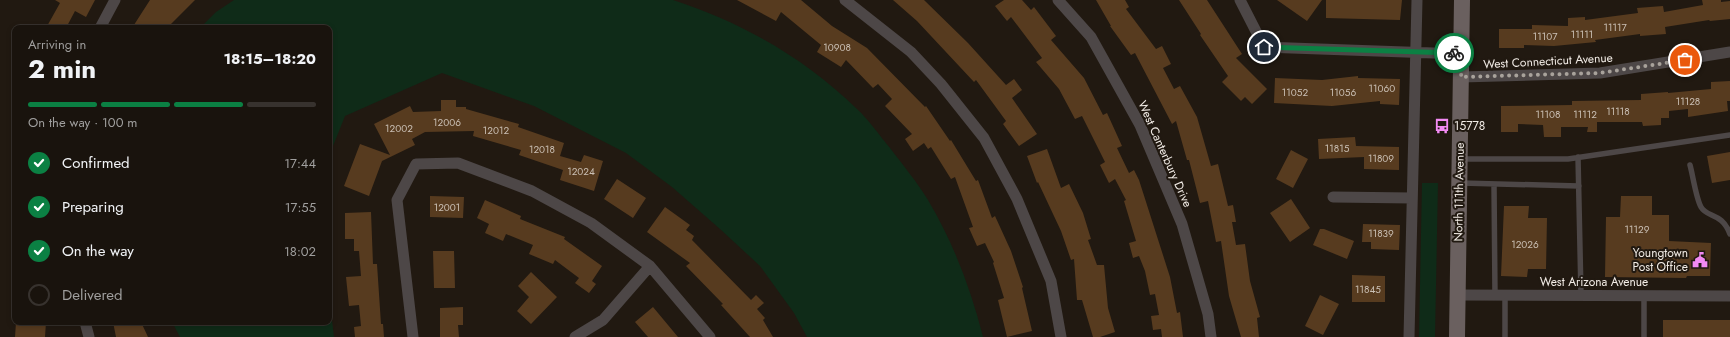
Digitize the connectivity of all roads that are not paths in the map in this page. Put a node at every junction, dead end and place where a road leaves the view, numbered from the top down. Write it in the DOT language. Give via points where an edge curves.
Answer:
graph roads {
  1 [pos="115,0"];
  2 [pos="845,0"];
  3 [pos="1058,0"];
  4 [pos="1240,0"];
  5 [pos="1417,0"];
  6 [pos="1462,0"];
  7 [pos="102,25"];
  8 [pos="1415,52"];
  9 [pos="1730,52"];
  10 [pos="1462,54"];
  11 [pos="1461,77"];
  12 [pos="1730,136"];
  13 [pos="1578,158"];
  14 [pos="1460,159"];
  15 [pos="1690,165"];
  16 [pos="1459,183"];
  17 [pos="1494,184"];
  18 [pos="1579,186"];
  19 [pos="1333,197"];
  20 [pos="1412,198"];
  21 [pos="1730,234"];
  22 [pos="650,266"];
  23 [pos="1457,295"];
  24 [pos="1500,295"];
  25 [pos="1581,295"];
  26 [pos="1644,295"];
  27 [pos="1730,296"];
  28 [pos="86,325"];
  29 [pos="89,337"];
  30 [pos="413,337"];
  31 [pos="575,337"];
  32 [pos="710,337"];
  33 [pos="1061,337"];
  34 [pos="1211,337"];
  35 [pos="1409,337"];
  36 [pos="1457,337"];
  37 [pos="1505,337"];
  38 [pos="1644,337"];
  1 -- 7 [label="street"];
  2 -- 33 [label="street" via="911,52 941,84 984,138 1017,199 1051,281"];
  3 -- 34 [label="street, West Canterbury Drive" via="1091,38 1140,125 1182,224 1208,314"];
  4 -- 8 [label="street" via="1264,47"];
  5 -- 8 [label="street"];
  6 -- 10 [label="street, North 111th Avenue"];
  8 -- 10 [label="street"];
  8 -- 20 [label="street"];
  9 -- 11 [label="street, West Connecticut Avenue" via="1600,73"];
  10 -- 11 [label="street, North 111th Avenue"];
  11 -- 14 [label="street, North 111th Avenue"];
  12 -- 13 [label="lane"];
  13 -- 14 [label="lane"];
  13 -- 18 [label="lane"];
  14 -- 16 [label="street, North 111th Avenue"];
  15 -- 21 [label="lane" via="1702,208 1721,219"];
  16 -- 17 [label="lane"];
  16 -- 23 [label="street, North 111th Avenue"];
  17 -- 18 [label="lane"];
  17 -- 24 [label="lane"];
  18 -- 25 [label="lane"];
  19 -- 20 [label="street"];
  20 -- 35 [label="street"];
  22 -- 30 [label="street" via="591,223 532,191 458,163 416,164 397,200"];
  22 -- 31 [label="street" via="603,320"];
  22 -- 32 [label="street"];
  23 -- 24 [label="street, West Arizona Avenue"];
  23 -- 36 [label="street, North 111th Avenue"];
  24 -- 25 [label="street, West Arizona Avenue"];
  24 -- 37 [label="lane"];
  25 -- 26 [label="street, West Arizona Avenue"];
  26 -- 27 [label="street, West Arizona Avenue"];
  26 -- 38 [label="lane"];
  28 -- 29 [label="street"];
}
